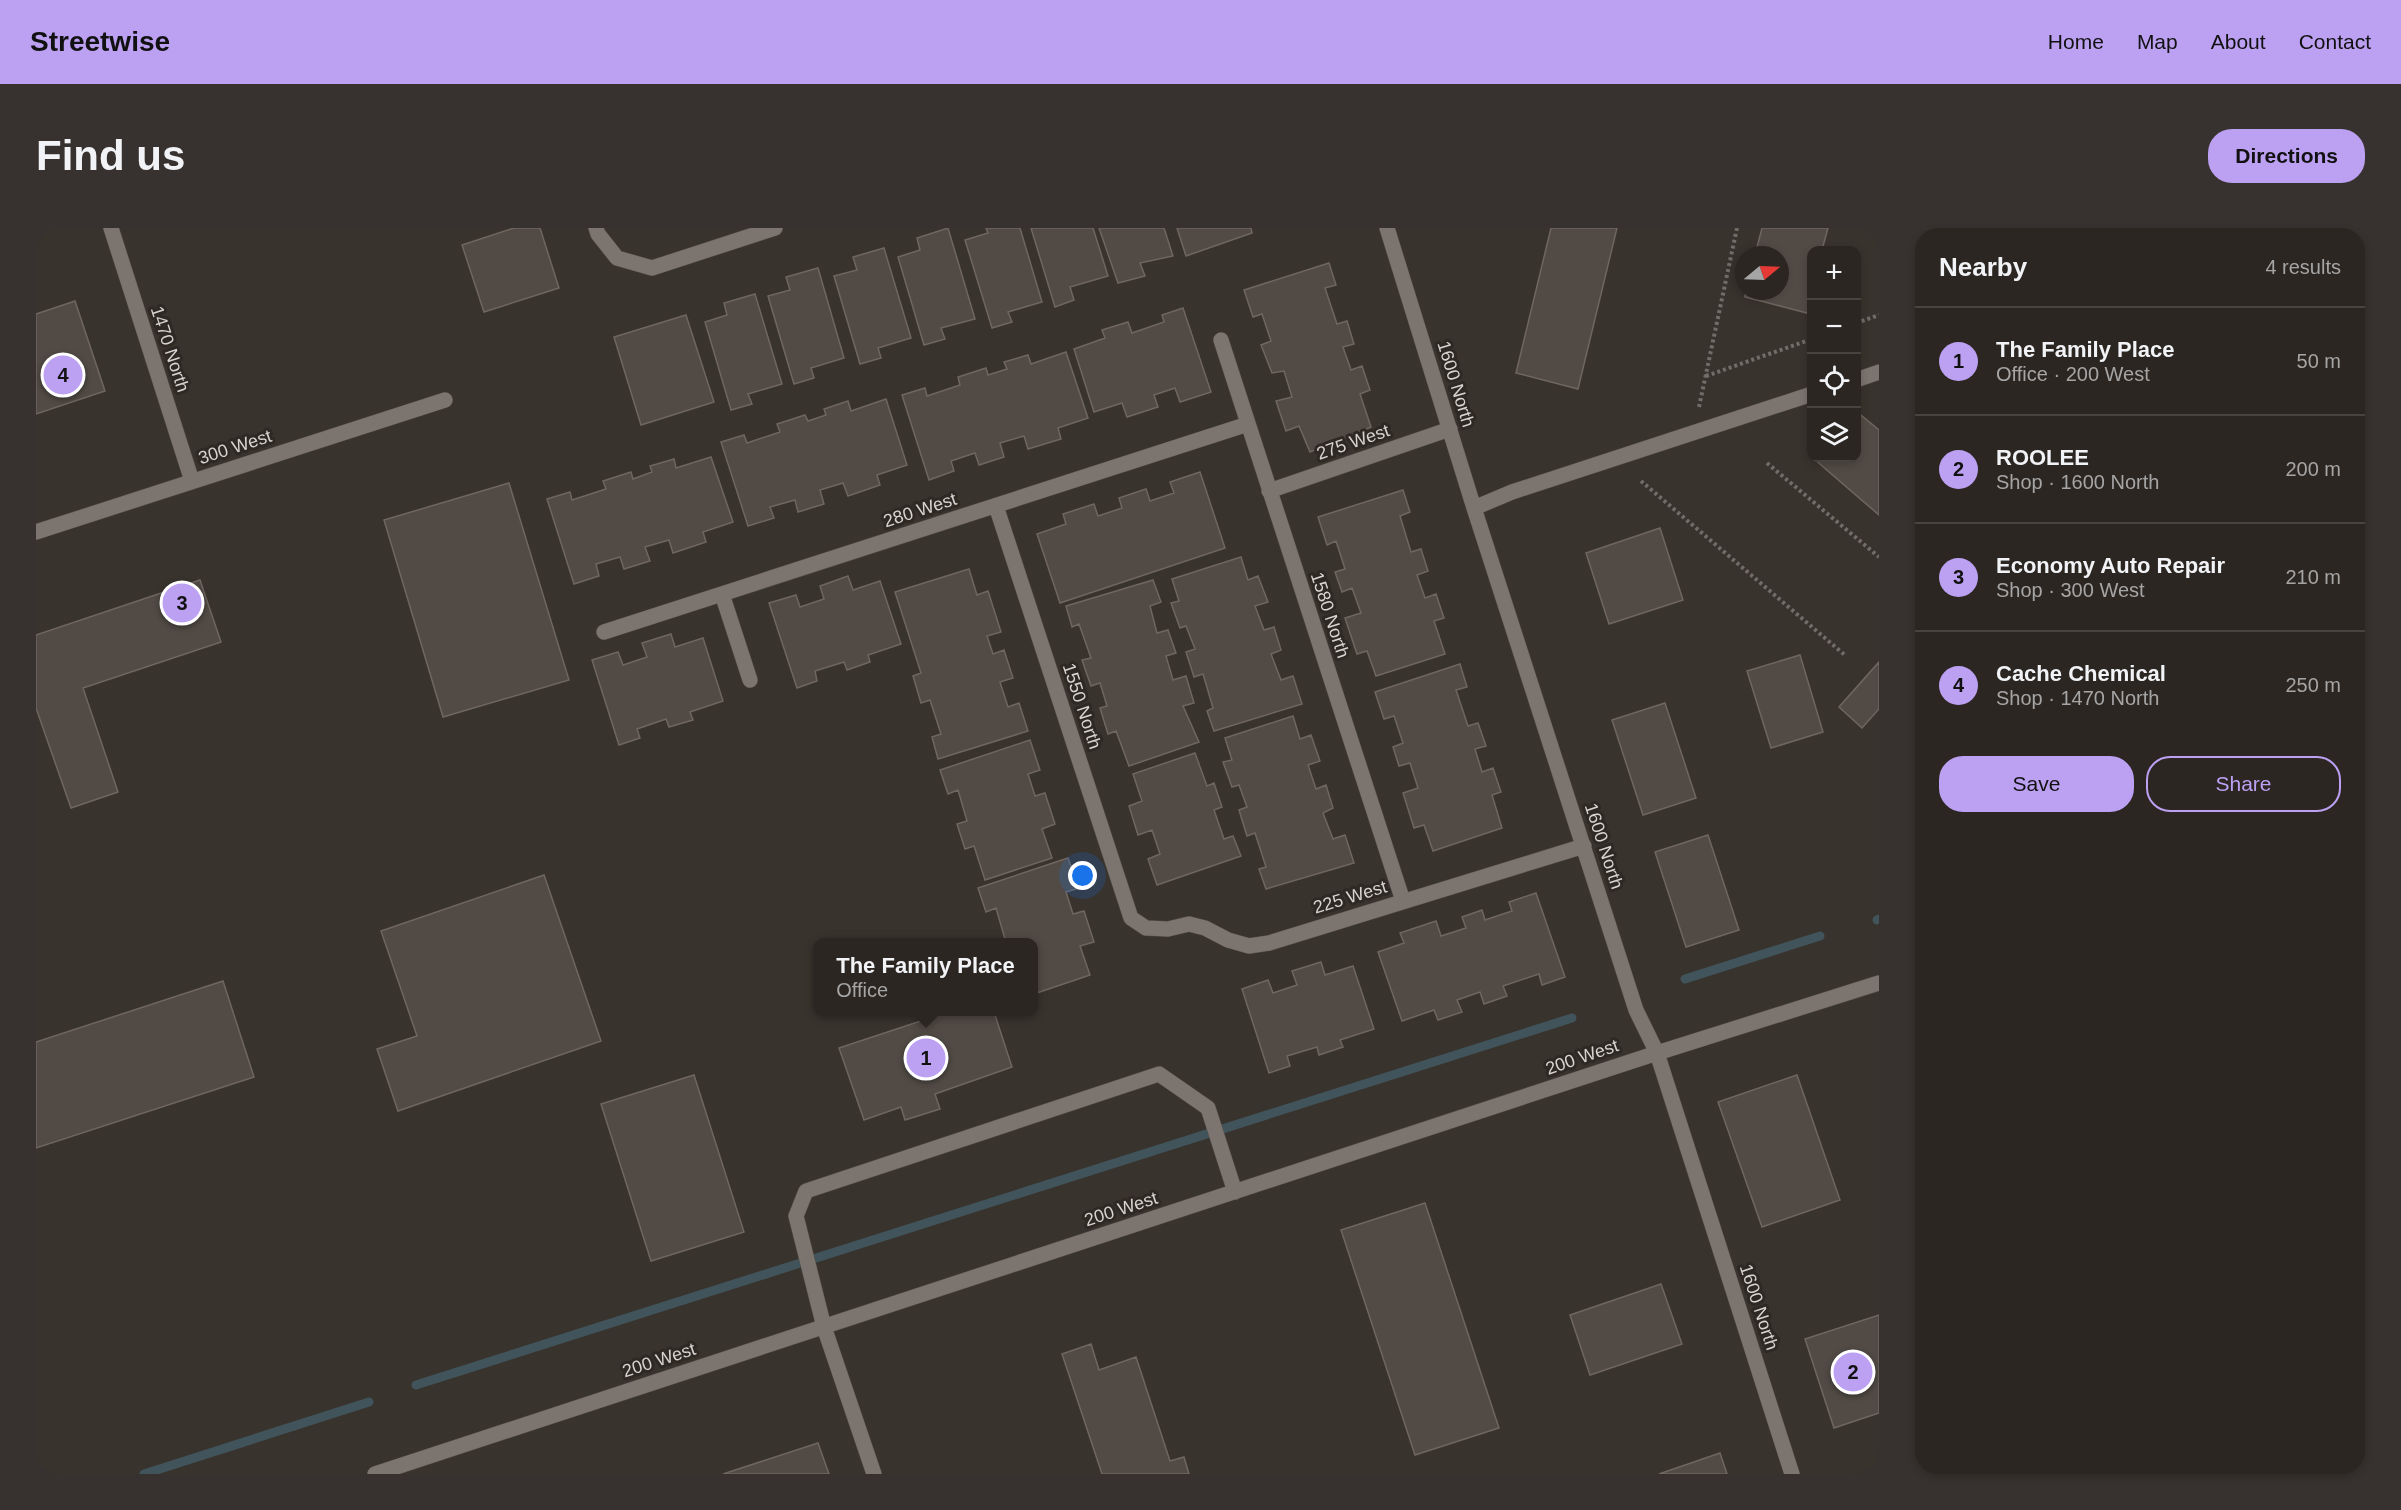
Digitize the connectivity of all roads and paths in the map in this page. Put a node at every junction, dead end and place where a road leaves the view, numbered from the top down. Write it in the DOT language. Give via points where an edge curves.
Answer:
graph roads {
  1 [pos="111,228"];
  2 [pos="596,228"];
  3 [pos="775,228"];
  4 [pos="1387,228"];
  5 [pos="1737,228"];
  6 [pos="1879,315"];
  7 [pos="1861,322"];
  8 [pos="1221,340"];
  9 [pos="1807,341"];
  10 [pos="1879,372"];
  11 [pos="1706,376"];
  12 [pos="1861,379"];
  13 [pos="1807,396"];
  14 [pos="446,400"];
  15 [pos="1698,411"];
  16 [pos="1248,424"];
  17 [pos="1450,429"];
  18 [pos="1767,463"];
  19 [pos="1641,481"];
  20 [pos="192,482"];
  21 [pos="1269,491"];
  22 [pos="996,506"];
  23 [pos="1474,508"];
  24 [pos="36,532"];
  25 [pos="1879,557"];
  26 [pos="722,594"];
  27 [pos="604,632"];
  28 [pos="1846,656"];
  29 [pos="750,680"];
  30 [pos="1584,846"];
  31 [pos="1403,901"];
  32 [pos="1131,918"];
  33 [pos="1879,983"];
  34 [pos="1657,1053"];
  35 [pos="1235,1192"];
  36 [pos="824,1326"];
  37 [pos="414,1468"];
  38 [pos="375,1474"];
  39 [pos="874,1474"];
  40 [pos="1792,1474"];
  1 -- 20 [label="street, 1470 North"];
  2 -- 3 [label="street" via="617,258 652,268"];
  4 -- 17 [label="street, 1600 North"];
  5 -- 11 [label="path"];
  6 -- 7 [label="path"];
  8 -- 16 [label="street, 1580 North"];
  9 -- 11 [label="path"];
  10 -- 12 [label="street"];
  11 -- 15 [label="path"];
  13 -- 23 [label="street" via="1512,492"];
  14 -- 20 [label="street, 300 West"];
  16 -- 21 [label="street, 1580 North"];
  16 -- 22 [label="street, 280 West"];
  17 -- 21 [label="street, 275 West"];
  17 -- 23 [label="street, 1600 North"];
  18 -- 25 [label="path"];
  19 -- 28 [label="path"];
  20 -- 24 [label="street, 300 West"];
  21 -- 31 [label="street, 1580 North"];
  22 -- 26 [label="street, 280 West"];
  22 -- 32 [label="street, 1550 North"];
  23 -- 30 [label="street, 1600 North"];
  26 -- 27 [label="street, 280 West"];
  26 -- 29 [label="street"];
  30 -- 31 [label="street, 225 West"];
  30 -- 34 [label="street, 1600 North" via="1636,1010"];
  31 -- 32 [label="street, 225 West" via="1249,946 1189,924 1168,929 1146,928"];
  33 -- 34 [label="street, 200 West"];
  34 -- 35 [label="street, 200 West"];
  34 -- 40 [label="street, 1600 North"];
  35 -- 36 [label="street, 200 West"];
  35 -- 36 [label="street" via="1208,1108 1159,1074 806,1191 796,1216"];
  36 -- 37 [label="street, 200 West"];
  36 -- 39 [label="street"];
  37 -- 38 [label="street, 200 West"];
}
